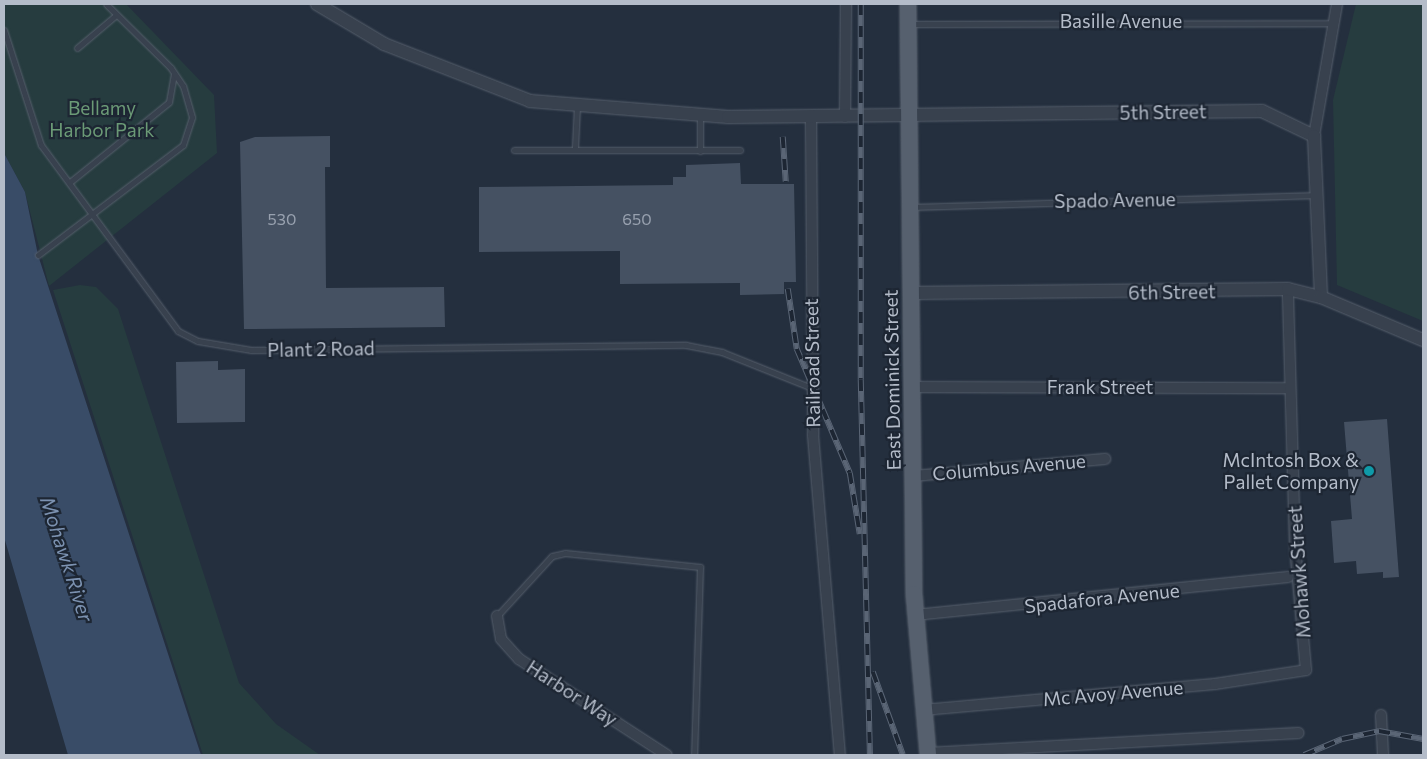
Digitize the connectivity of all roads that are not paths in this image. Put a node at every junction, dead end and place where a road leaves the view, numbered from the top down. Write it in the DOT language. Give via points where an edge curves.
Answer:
graph roads {
  1 [pos="106,4"];
  2 [pos="317,4"];
  3 [pos="846,4"];
  4 [pos="908,4"];
  5 [pos="1337,4"];
  6 [pos="116,15"];
  7 [pos="1334,23"];
  8 [pos="908,24"];
  9 [pos="4,30"];
  10 [pos="77,48"];
  11 [pos="174,73"];
  12 [pos="577,106"];
  13 [pos="700,116"];
  14 [pos="909,116"];
  15 [pos="811,117"];
  16 [pos="845,117"];
  17 [pos="1314,136"];
  18 [pos="575,147"];
  19 [pos="514,150"];
  20 [pos="740,150"];
  21 [pos="700,151"];
  22 [pos="70,182"];
  23 [pos="1319,195"];
  24 [pos="910,207"];
  25 [pos="93,213"];
  26 [pos="38,255"];
  27 [pos="1288,289"];
  28 [pos="911,293"];
  29 [pos="1321,297"];
  30 [pos="1423,340"];
  31 [pos="912,387"];
  32 [pos="812,388"];
  33 [pos="1289,388"];
  34 [pos="1105,459"];
  35 [pos="913,476"];
  36 [pos="1288,577"];
  37 [pos="915,615"];
  38 [pos="497,616"];
  39 [pos="1303,674"];
  40 [pos="923,710"];
  41 [pos="1382,715"];
  42 [pos="1298,733"];
  43 [pos="927,754"];
  44 [pos="667,755"];
  45 [pos="694,755"];
  46 [pos="840,755"];
  47 [pos="1383,755"];
  1 -- 6 [label="lane"];
  2 -- 12 [label="street" via="384,44 489,87 530,101"];
  3 -- 16 [label="street"];
  4 -- 8 [label="main road, East Dominick Street"];
  5 -- 7 [label="street"];
  6 -- 10 [label="lane"];
  6 -- 11 [label="lane"];
  7 -- 8 [label="lane, Basille Avenue"];
  7 -- 17 [label="street"];
  8 -- 14 [label="main road, East Dominick Street"];
  9 -- 22 [label="lane, Plant 2 Road" via="41,145"];
  11 -- 22 [label="lane" via="169,102"];
  11 -- 25 [label="lane" via="192,117 183,145"];
  12 -- 13 [label="street"];
  12 -- 18 [label="lane"];
  13 -- 15 [label="street"];
  13 -- 21 [label="lane"];
  14 -- 16 [label="street, 5th Street"];
  14 -- 17 [label="street, 5th Street" via="1252,110"];
  14 -- 24 [label="main road, East Dominick Street"];
  15 -- 16 [label="street"];
  15 -- 32 [label="street, Railroad Street"];
  17 -- 23 [label="street"];
  18 -- 19 [label="lane"];
  18 -- 21 [label="lane"];
  20 -- 21 [label="lane"];
  22 -- 25 [label="lane, Plant 2 Road"];
  23 -- 24 [label="lane, Spado Avenue"];
  23 -- 29 [label="street"];
  24 -- 28 [label="main road, East Dominick Street"];
  25 -- 26 [label="lane"];
  25 -- 32 [label="lane, Plant 2 Road" via="178,331 198,341 251,350 686,345 722,352"];
  27 -- 28 [label="street, 6th Street"];
  27 -- 29 [label="street, 6th Street"];
  27 -- 33 [label="street, Mohawk Street"];
  28 -- 31 [label="main road, East Dominick Street"];
  29 -- 30 [label="street, 6th Street"];
  31 -- 33 [label="street, Frank Street"];
  31 -- 35 [label="main road, East Dominick Street"];
  32 -- 46 [label="street, Railroad Street"];
  33 -- 39 [label="street, Mohawk Street" via="1295,546 1306,670"];
  34 -- 35 [label="street, Columbus Avenue"];
  35 -- 37 [label="main road, East Dominick Street"];
  36 -- 37 [label="street, Spadafora Avenue"];
  37 -- 40 [label="main road, East Dominick Street"];
  38 -- 44 [label="street, Harbor Way" via="501,639 520,659"];
  38 -- 45 [label="lane" via="552,556 565,553 700,567"];
  39 -- 40 [label="street, Mc Avoy Avenue"];
  40 -- 43 [label="main road, East Dominick Street"];
  41 -- 47 [label="street"];
  42 -- 43 [label="street"];
}
